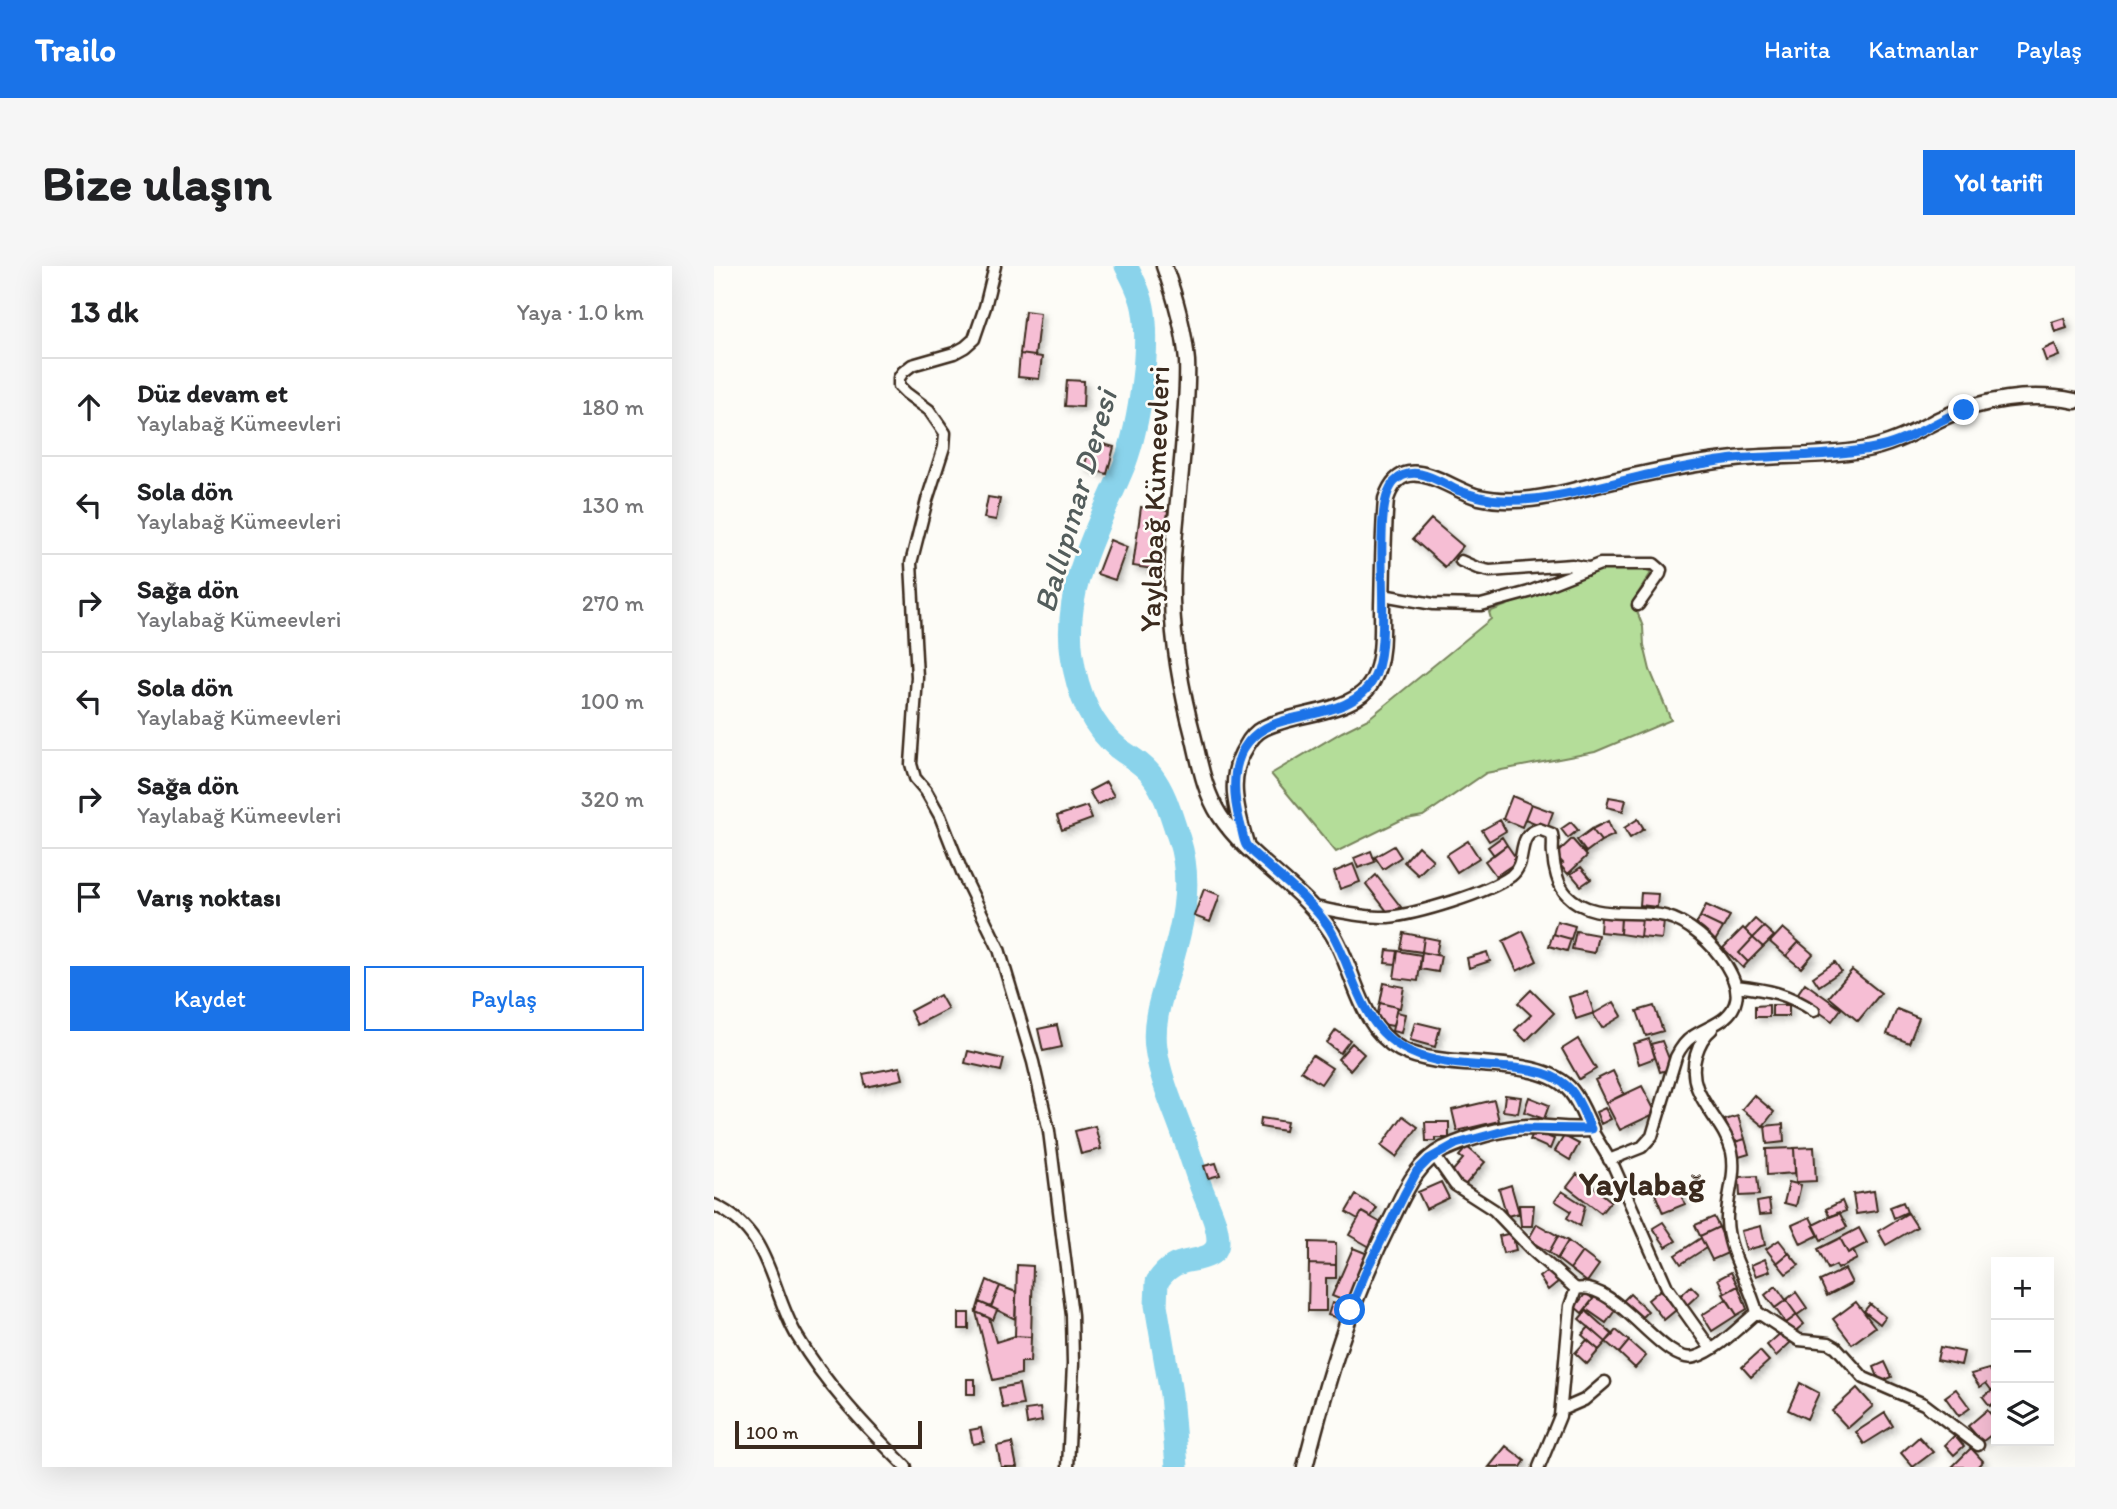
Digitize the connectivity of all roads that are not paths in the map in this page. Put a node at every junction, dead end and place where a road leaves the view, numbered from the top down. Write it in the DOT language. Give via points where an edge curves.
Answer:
graph roads {
  1 [pos="995,266"];
  2 [pos="1164,266"];
  3 [pos="2075,401"];
  4 [pos="1461,561"];
  5 [pos="1588,568"];
  6 [pos="1383,595"];
  7 [pos="1638,605"];
  8 [pos="1247,845"];
  9 [pos="1313,907"];
  10 [pos="1735,986"];
  11 [pos="1814,1011"];
  12 [pos="1721,1022"];
  13 [pos="1591,1129"];
  14 [pos="1434,1155"];
  15 [pos="1609,1160"];
  16 [pos="714,1205"];
  17 [pos="1576,1289"];
  18 [pos="1757,1312"];
  19 [pos="1710,1349"];
  20 [pos="1605,1382"];
  21 [pos="1561,1410"];
  22 [pos="1978,1446"];
  23 [pos="906,1467"];
  24 [pos="1068,1467"];
  25 [pos="1304,1467"];
  26 [pos="1539,1467"];
  1 -- 24 [label="street" via="974,339 954,353 912,365 899,378 900,386 929,410 945,433 911,563 917,677 911,764 940,816 999,949 1049,1131 1072,1315"];
  2 -- 8 [label="street, Yaylabağ Kümeevleri" via="1187,362 1172,600 1180,675 1206,788 1219,815"];
  3 -- 6 [label="street" via="2044,396 1991,402 1884,446 1710,463 1526,499 1478,497 1421,473 1409,474 1398,478 1386,499"];
  4 -- 5 [label="street" via="1490,571"];
  5 -- 6 [label="street" via="1481,605 1433,604"];
  5 -- 7 [label="street" via="1642,562 1658,566 1660,574"];
  6 -- 8 [label="street" via="1378,668 1362,694 1351,702 1262,729 1241,754 1234,789"];
  8 -- 9 [label="street, Yaylabağ Kümeevleri"];
  9 -- 10 [label="street" via="1387,917 1487,889 1518,867 1527,835 1545,830 1552,834 1560,885 1576,903 1593,910 1647,913 1680,921 1721,957"];
  9 -- 13 [label="street, Yaylabağ Kümeevleri" via="1341,947 1365,1009 1390,1042 1443,1061 1550,1075 1570,1089"];
  10 -- 11 [label="street" via="1793,997"];
  10 -- 12 [label="street" via="1736,1000"];
  12 -- 15 [label="street" via="1682,1046 1652,1136 1642,1147"];
  12 -- 18 [label="street" via="1699,1045 1693,1075 1696,1090 1731,1150 1729,1239"];
  13 -- 14 [label="street" via="1515,1128"];
  13 -- 15 [label="street, Yaylabağ Kümeevleri"];
  14 -- 17 [label="street" via="1455,1185 1494,1210"];
  14 -- 25 [label="street" via="1412,1180 1360,1286"];
  15 -- 19 [label="street, Yaylabağ Kümeevleri" via="1667,1287"];
  16 -- 23 [label="street" via="757,1240 796,1334 851,1409"];
  17 -- 19 [label="street" via="1591,1288 1606,1296 1681,1355 1696,1357"];
  17 -- 21 [label="street" via="1570,1306"];
  18 -- 19 [label="street"];
  18 -- 22 [label="street" via="1799,1340 1836,1347 1864,1378 1924,1404"];
  20 -- 21 [label="street" via="1584,1400"];
  21 -- 26 [label="street"];
}
